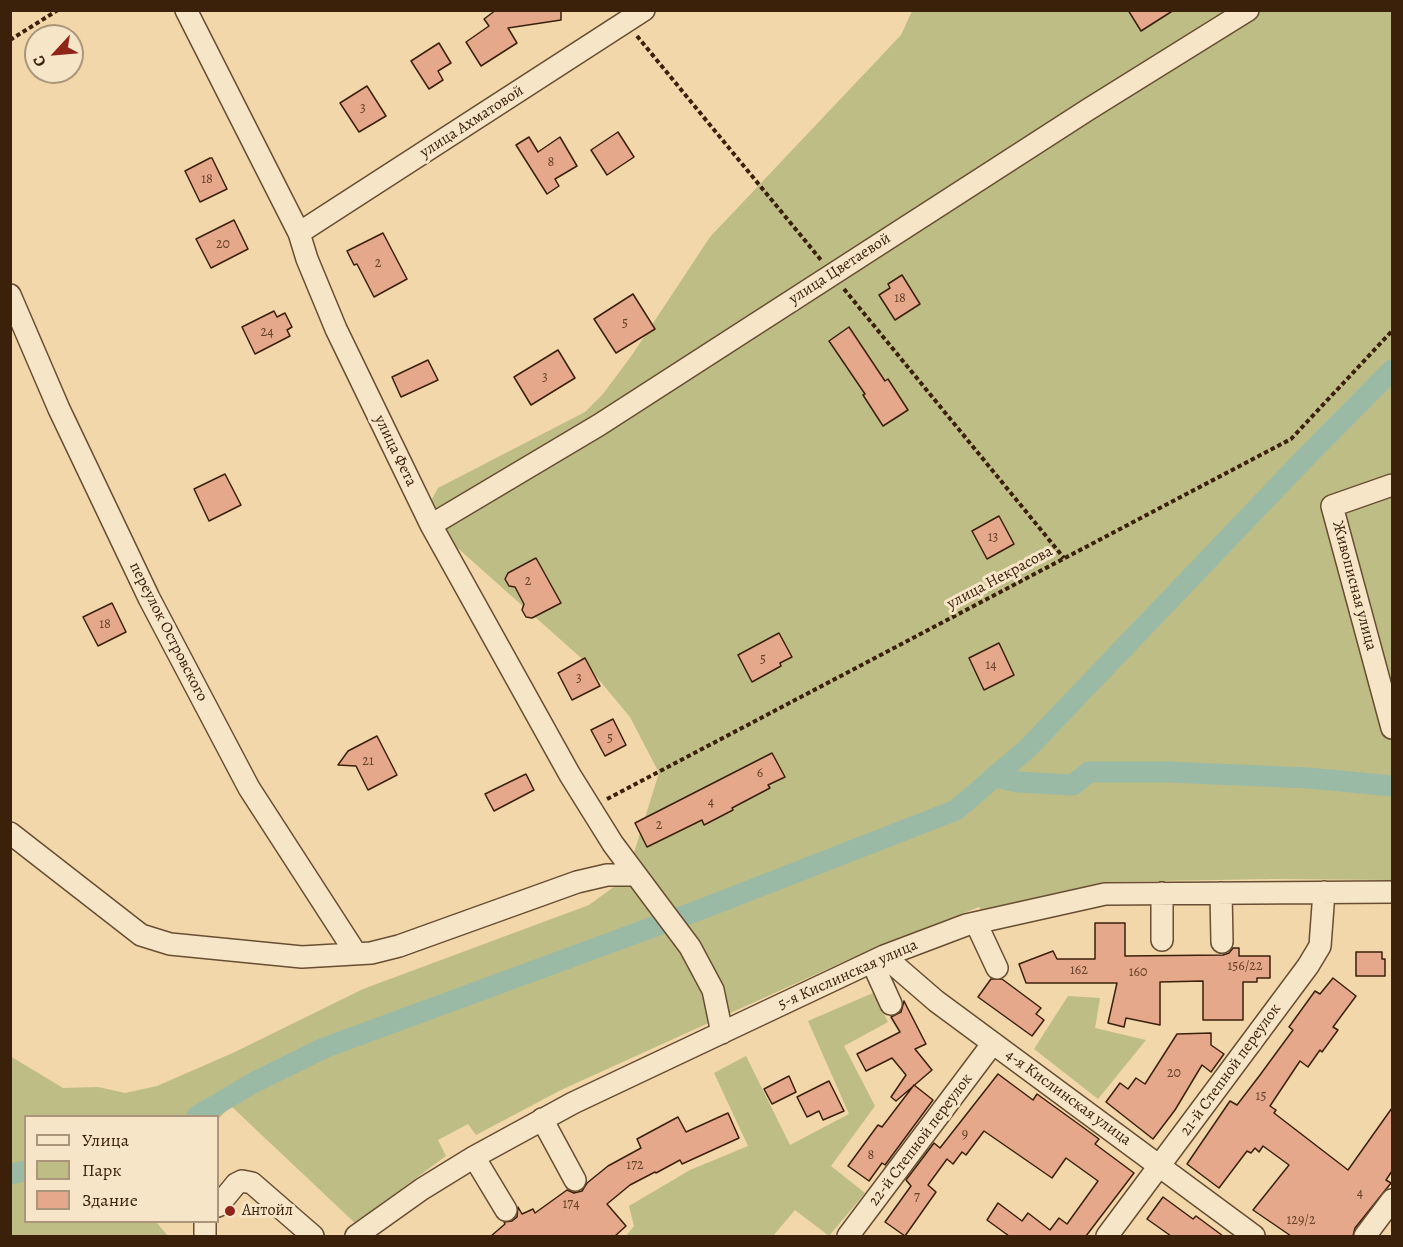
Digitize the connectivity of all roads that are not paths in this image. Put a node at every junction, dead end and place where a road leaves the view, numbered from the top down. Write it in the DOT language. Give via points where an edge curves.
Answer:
graph roads {
  1 [pos="186,10"];
  2 [pos="644,10"];
  3 [pos="1248,10"];
  4 [pos="300,233"];
  5 [pos="10,295"];
  6 [pos="1392,485"];
  7 [pos="431,525"];
  8 [pos="1392,728"];
  9 [pos="10,833"];
  10 [pos="635,875"];
  11 [pos="1324,892"];
  12 [pos="1392,892"];
  13 [pos="1221,893"];
  14 [pos="1162,894"];
  15 [pos="976,923"];
  16 [pos="1162,940"];
  17 [pos="1222,942"];
  18 [pos="354,952"];
  19 [pos="878,959"];
  20 [pos="997,968"];
  21 [pos="891,1004"];
  22 [pos="722,1033"];
  23 [pos="993,1043"];
  24 [pos="542,1119"];
  25 [pos="474,1157"];
  26 [pos="1160,1166"];
  27 [pos="575,1180"];
  28 [pos="1392,1200"];
  29 [pos="219,1205"];
  30 [pos="506,1210"];
  31 [pos="313,1236"];
  32 [pos="356,1236"];
  33 [pos="848,1236"];
  34 [pos="1107,1236"];
  35 [pos="1254,1236"];
  36 [pos="1365,1236"];
  1 -- 4 [label="street, улица Фета"];
  2 -- 4 [label="street, улица Ахматовой"];
  3 -- 7 [label="street, улица Цветаевой" via="599,425"];
  4 -- 7 [label="street, улица Фета" via="336,329"];
  5 -- 18 [label="street, переулок Островского" via="59,410 149,598 249,788"];
  6 -- 8 [label="street, Живописная улица" via="1332,506"];
  7 -- 10 [label="street, улица Фета" via="570,775"];
  9 -- 18 [label="street" via="141,935 170,944 260,954 302,957"];
  10 -- 18 [label="street" via="607,875 577,882 399,946"];
  10 -- 22 [label="street, улица Фета" via="690,947 713,990"];
  11 -- 12 [label="street, 5-я Кислинская улица"];
  11 -- 13 [label="street, 5-я Кислинская улица"];
  11 -- 26 [label="street, 21-й Степной переулок" via="1320,946"];
  13 -- 14 [label="street, 5-я Кислинская улица"];
  13 -- 17 [label="street"];
  14 -- 15 [label="street, 5-я Кислинская улица" via="1117,904 1105,894"];
  14 -- 16 [label="street"];
  15 -- 19 [label="street, 5-я Кислинская улица"];
  15 -- 20 [label="street"];
  19 -- 21 [label="street"];
  19 -- 22 [label="street, 5-я Кислинская улица"];
  19 -- 23 [label="street, 4-я Кислинская улица"];
  22 -- 24 [label="street, 5-я Кислинская улица"];
  23 -- 26 [label="street, 4-я Кислинская улица"];
  23 -- 33 [label="street, 22-й Степной переулок"];
  24 -- 25 [label="street, 5-я Кислинская улица"];
  24 -- 27 [label="street"];
  25 -- 30 [label="street"];
  25 -- 32 [label="street, 5-я Кислинская улица"];
  26 -- 34 [label="street, 21-й Степной переулок"];
  26 -- 35 [label="street, 4-я Кислинская улица"];
  28 -- 36 [label="street"];
  29 -- 31 [label="street" via="236,1184 252,1183"];
}
